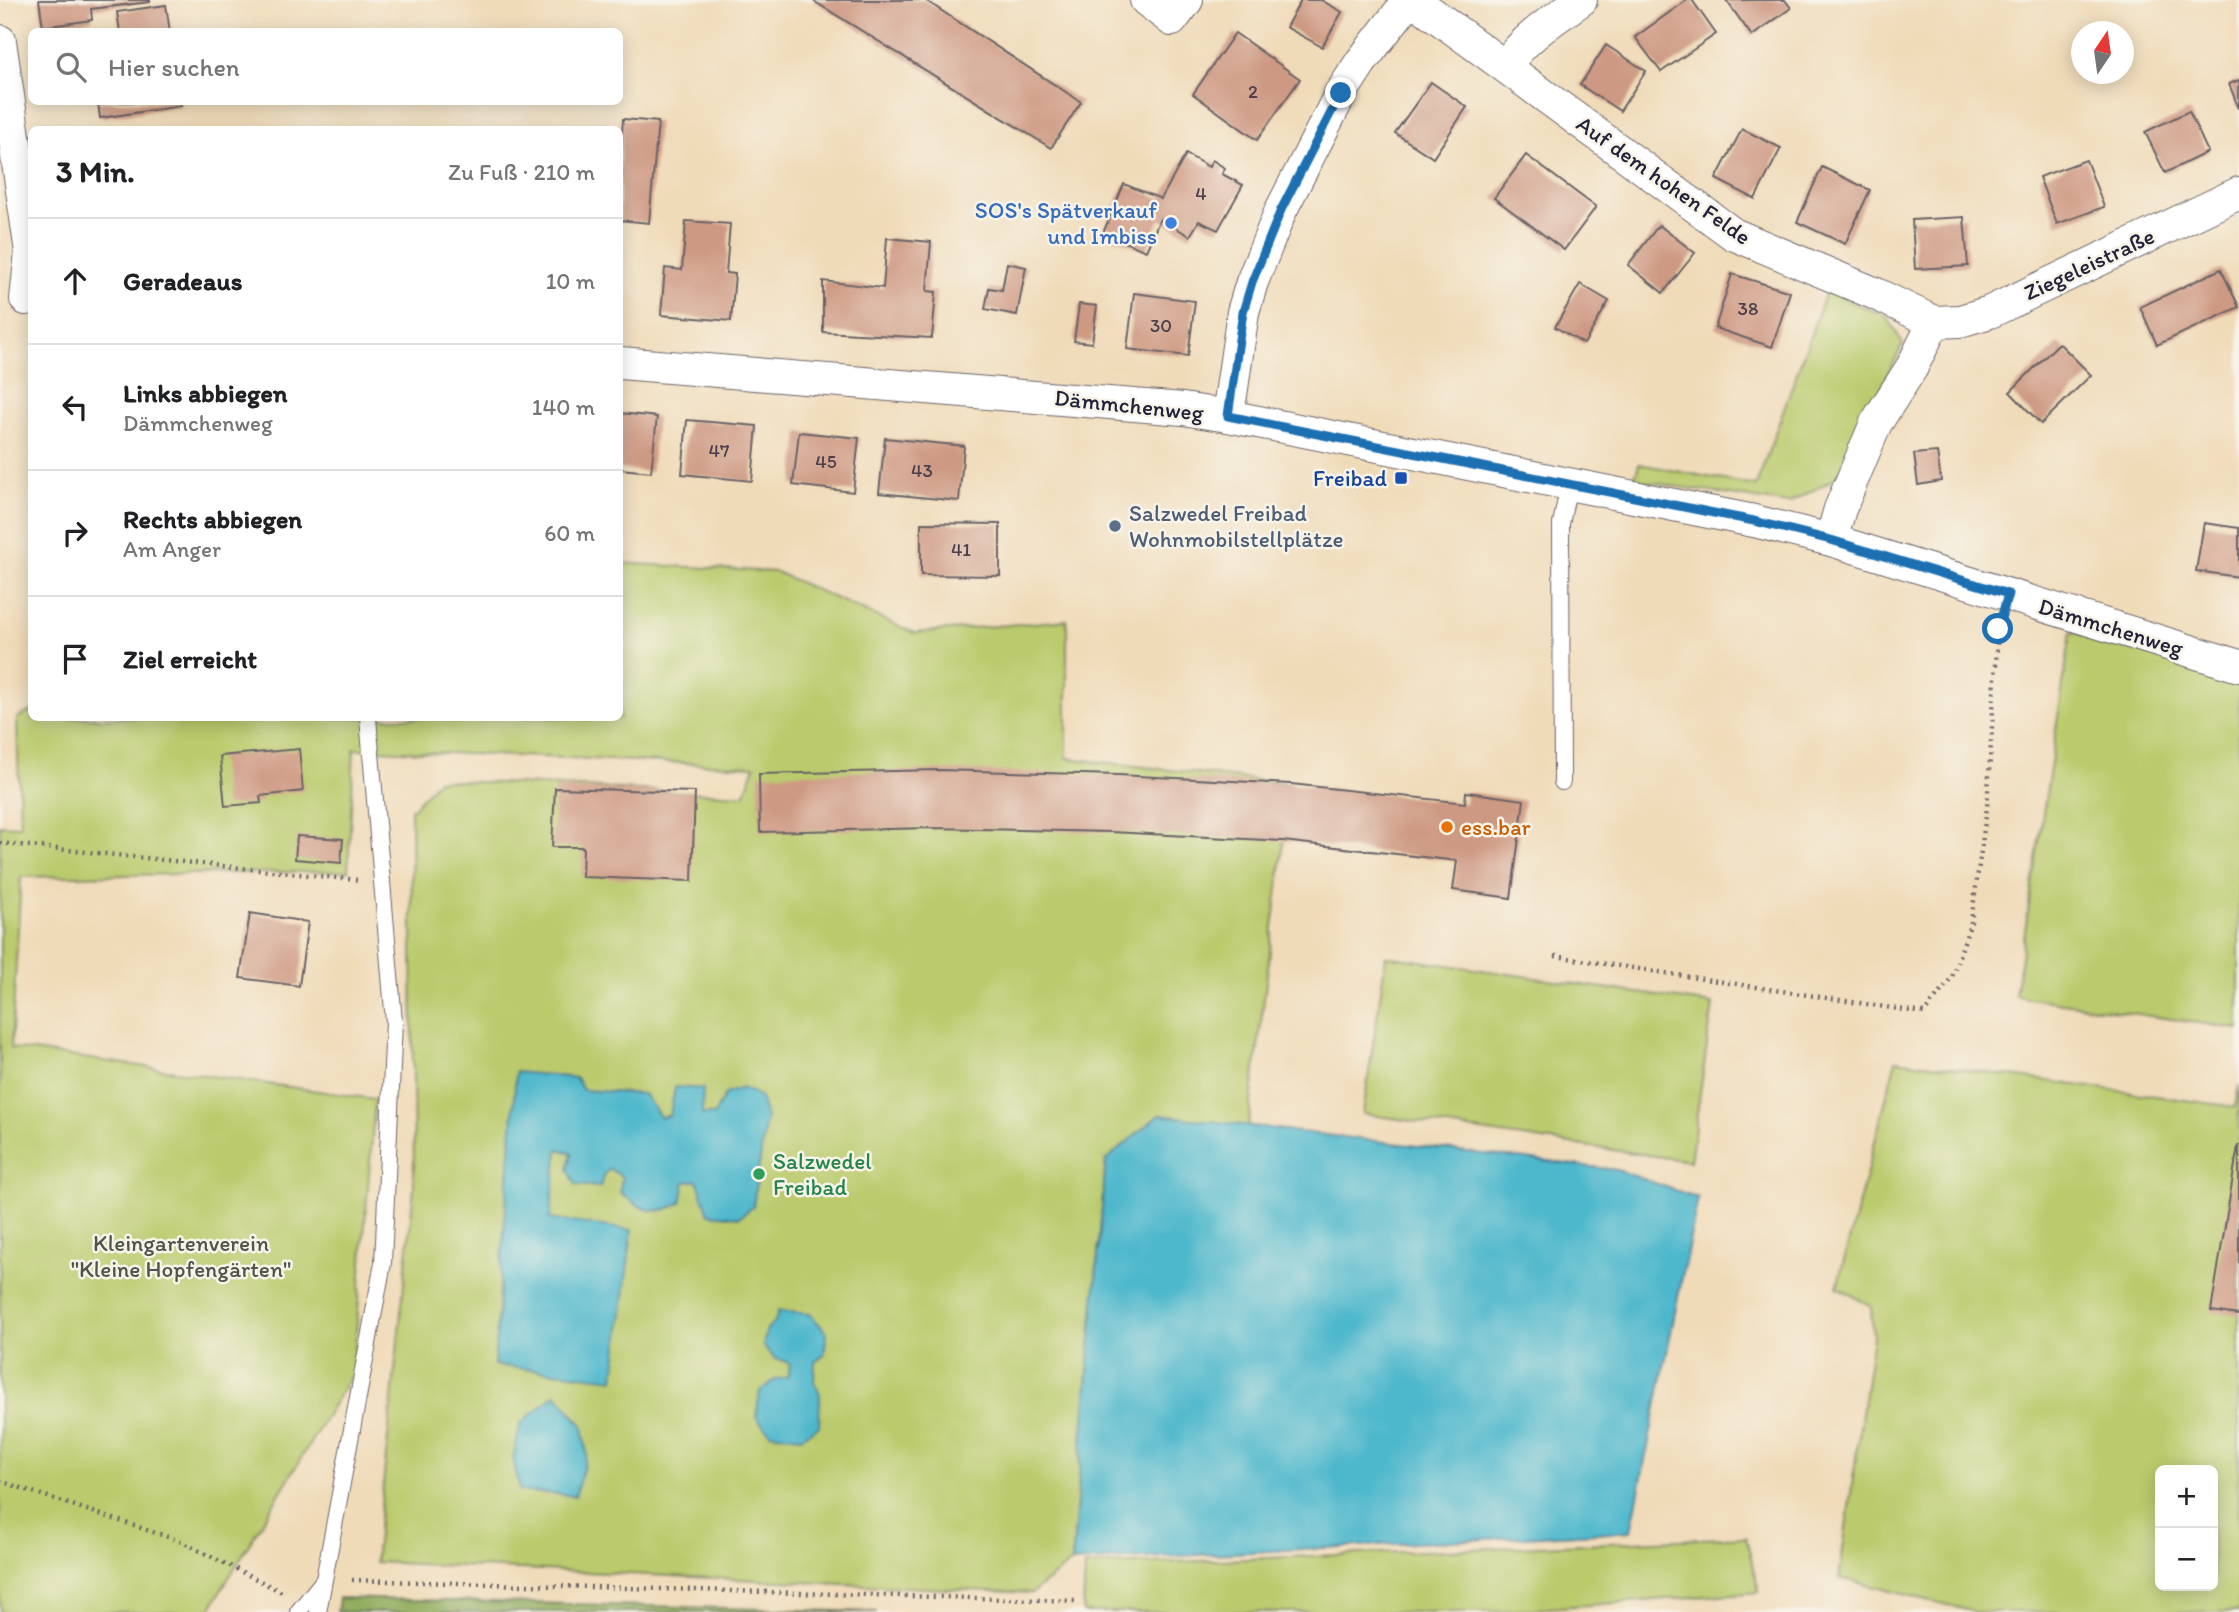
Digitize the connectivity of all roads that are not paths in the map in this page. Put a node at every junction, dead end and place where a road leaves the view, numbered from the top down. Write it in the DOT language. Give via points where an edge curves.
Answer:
graph roads {
  1 [pos="1146,0"];
  2 [pos="1187,0"];
  3 [pos="1412,0"];
  4 [pos="1581,0"];
  5 [pos="0,41"];
  6 [pos="1505,66"];
  7 [pos="2239,193"];
  8 [pos="28,232"];
  9 [pos="28,264"];
  10 [pos="19,298"];
  11 [pos="1934,322"];
  12 [pos="623,363"];
  13 [pos="1228,416"];
  14 [pos="1569,484"];
  15 [pos="1831,540"];
  16 [pos="2239,666"];
  17 [pos="368,721"];
  18 [pos="1562,782"];
  19 [pos="307,1609"];
  1 -- 2 [label="street" via="1172,20"];
  3 -- 6 [label="street, Auf dem hohen Felde"];
  3 -- 13 [label="street" via="1361,62 1281,210 1243,312"];
  4 -- 6 [label="street" via="1535,33"];
  5 -- 8 [label="street"];
  6 -- 11 [label="street, Auf dem hohen Felde" via="1733,234"];
  7 -- 11 [label="street, Ziegeleistraße" via="1990,312 1960,321"];
  9 -- 10 [label="street"];
  11 -- 15 [label="street" via="1912,368 1876,423"];
  12 -- 13 [label="street, Dämmchenweg"];
  13 -- 14 [label="street, Dämmchenweg"];
  14 -- 15 [label="street, Dämmchenweg"];
  14 -- 18 [label="lane" via="1561,524"];
  15 -- 16 [label="street, Dämmchenweg"];
  17 -- 19 [label="lane" via="394,1022 383,1263 324,1579"];
}
